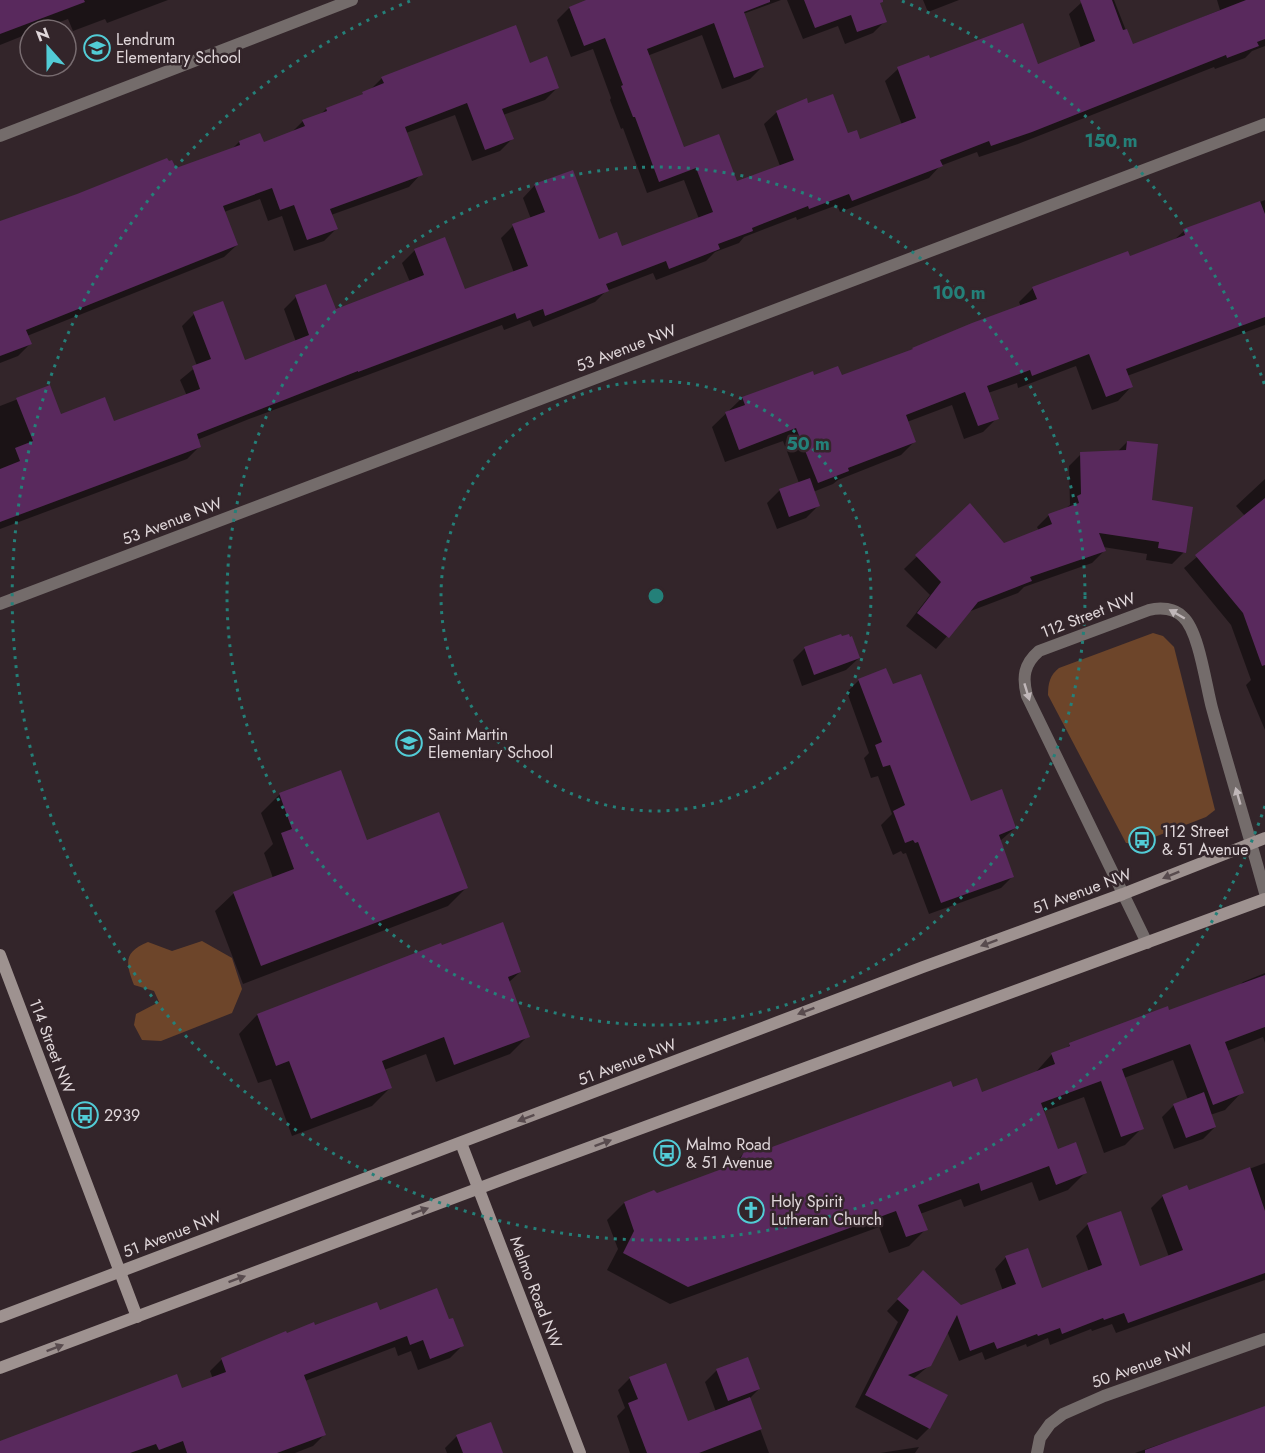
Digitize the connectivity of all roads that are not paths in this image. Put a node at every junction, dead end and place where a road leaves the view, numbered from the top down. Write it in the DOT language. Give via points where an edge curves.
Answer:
graph roads {
  1 [pos="352,0"];
  2 [pos="324,5"];
  3 [pos="1265,124"];
  4 [pos="0,136"];
  5 [pos="0,604"];
  6 [pos="1265,838"];
  7 [pos="1251,844"];
  8 [pos="1265,893"];
  9 [pos="1123,894"];
  10 [pos="1265,898"];
  11 [pos="1147,943"];
  12 [pos="0,955"];
  13 [pos="461,1143"];
  14 [pos="480,1189"];
  15 [pos="120,1271"];
  16 [pos="0,1317"];
  17 [pos="137,1317"];
  18 [pos="1265,1339"];
  19 [pos="0,1368"];
  20 [pos="580,1453"];
  21 [pos="1037,1453"];
  1 -- 2 [label="street"];
  2 -- 4 [label="street"];
  3 -- 5 [label="street, 53 Avenue NW"];
  6 -- 7 [label="main road, 51 Avenue NW"];
  7 -- 8 [label="street, 112 Street NW"];
  7 -- 9 [label="main road, 51 Avenue NW, one-way"];
  7 -- 9 [label="street, 112 Street NW, one-way" via="1194,637 1183,615 1167,609 1149,610 1039,651 1024,672 1027,696"];
  9 -- 11 [label="street, 112 Street NW"];
  9 -- 13 [label="main road, 51 Avenue NW, one-way"];
  10 -- 11 [label="main road"];
  14 -- 11 [label="main road, one-way"];
  12 -- 15 [label="main road, 114 Street NW"];
  13 -- 14 [label="main road, Malmo Road NW"];
  13 -- 15 [label="main road, 51 Avenue NW"];
  17 -- 14 [label="main road, one-way"];
  14 -- 20 [label="main road, Malmo Road NW"];
  15 -- 16 [label="main road, 51 Avenue NW"];
  15 -- 17 [label="main road, 114 Street NW"];
  19 -- 17 [label="main road, one-way"];
  18 -- 21 [label="street, 50 Avenue NW" via="1063,1414 1050,1424"];
}
